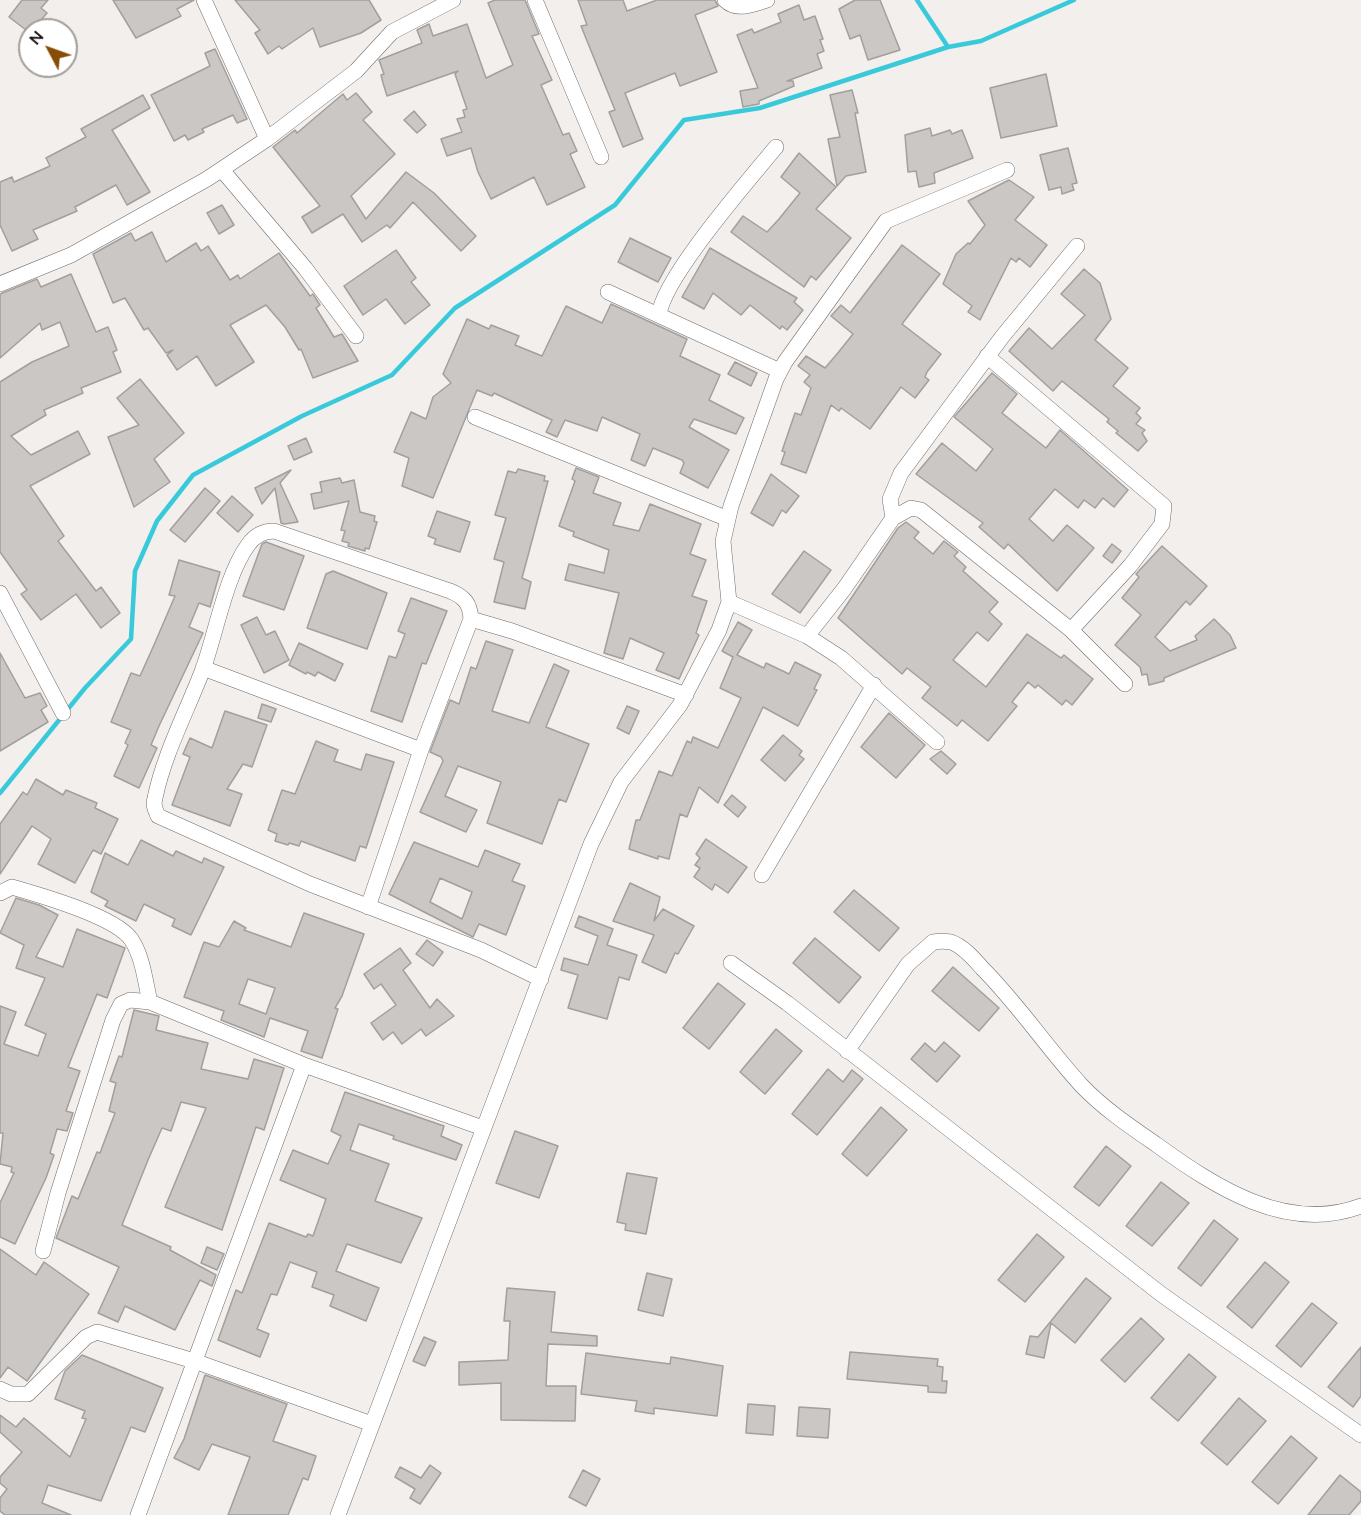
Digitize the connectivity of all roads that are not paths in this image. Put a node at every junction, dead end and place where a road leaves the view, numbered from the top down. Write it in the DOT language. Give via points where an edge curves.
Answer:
graph roads {
  1 [pos="204,0"];
  2 [pos="453,0"];
  3 [pos="535,0"];
  4 [pos="725,0"];
  5 [pos="767,0"];
  6 [pos="267,139"];
  7 [pos="776,147"];
  8 [pos="600,157"];
  9 [pos="222,170"];
  10 [pos="1007,170"];
  11 [pos="1077,246"];
  12 [pos="0,284"];
  13 [pos="608,292"];
  14 [pos="659,315"];
  15 [pos="356,336"];
  16 [pos="987,356"];
  17 [pos="780,371"];
  18 [pos="475,417"];
  19 [pos="893,518"];
  20 [pos="728,519"];
  21 [pos="0,593"];
  22 [pos="729,602"];
  23 [pos="471,620"];
  24 [pos="1071,630"];
  25 [pos="807,636"];
  26 [pos="203,668"];
  27 [pos="1125,684"];
  28 [pos="874,685"];
  29 [pos="686,695"];
  30 [pos="63,712"];
  31 [pos="937,742"];
  32 [pos="421,750"];
  33 [pos="762,875"];
  34 [pos="0,893"];
  35 [pos="368,907"];
  36 [pos="731,963"];
  37 [pos="541,979"];
  38 [pos="150,1002"];
  39 [pos="847,1051"];
  40 [pos="304,1065"];
  41 [pos="483,1128"];
  42 [pos="1361,1206"];
  43 [pos="43,1251"];
  44 [pos="194,1360"];
  45 [pos="0,1389"];
  46 [pos="372,1424"];
  47 [pos="1361,1435"];
  48 [pos="138,1515"];
  49 [pos="338,1515"];
  1 -- 6 [label="street"];
  2 -- 6 [label="street" via="392,32 356,71"];
  3 -- 8 [label="street"];
  4 -- 5 [label="street" via="735,6"];
  6 -- 9 [label="street"];
  7 -- 14 [label="street" via="669,288"];
  9 -- 12 [label="street" via="71,255"];
  9 -- 15 [label="street" via="305,268"];
  10 -- 17 [label="street" via="886,220"];
  11 -- 16 [label="street"];
  13 -- 14 [label="street"];
  14 -- 17 [label="street"];
  16 -- 19 [label="street" via="901,474 890,499"];
  16 -- 24 [label="street" via="1164,506 1162,524 1130,566"];
  17 -- 20 [label="street"];
  18 -- 20 [label="street"];
  19 -- 24 [label="street" via="911,508 921,510"];
  19 -- 25 [label="street"];
  20 -- 22 [label="street" via="723,541"];
  21 -- 30 [label="street"];
  22 -- 25 [label="street"];
  22 -- 29 [label="street"];
  23 -- 26 [label="street" via="470,606 459,595 267,531 258,533 244,552"];
  23 -- 29 [label="street"];
  23 -- 32 [label="street"];
  24 -- 27 [label="street"];
  25 -- 28 [label="street"];
  26 -- 32 [label="street"];
  26 -- 35 [label="street" via="155,798 158,816"];
  28 -- 31 [label="street"];
  28 -- 33 [label="street"];
  29 -- 37 [label="street" via="609,803"];
  32 -- 35 [label="street"];
  34 -- 38 [label="street" via="12,887 114,925 131,940 140,957"];
  35 -- 37 [label="street" via="481,950"];
  36 -- 39 [label="street"];
  37 -- 41 [label="street"];
  38 -- 40 [label="street"];
  38 -- 43 [label="street" via="130,1000 121,1004 113,1020"];
  39 -- 42 [label="street" via="908,964 933,942 952,942 1013,999 1081,1085 1120,1120 1184,1165 1231,1194 1287,1212 1322,1214"];
  39 -- 47 [label="street" via="1161,1294"];
  40 -- 41 [label="street"];
  40 -- 44 [label="street"];
  41 -- 46 [label="street"];
  44 -- 45 [label="street" via="97,1332 86,1337 28,1394"];
  44 -- 46 [label="street"];
  44 -- 48 [label="street"];
  46 -- 49 [label="street"];
}
